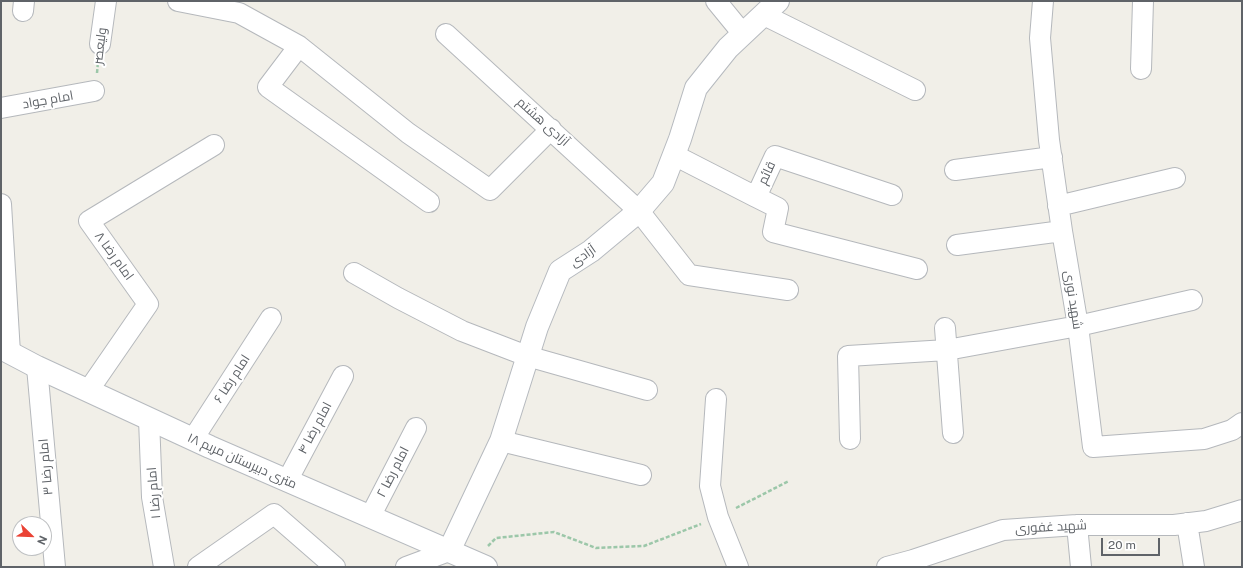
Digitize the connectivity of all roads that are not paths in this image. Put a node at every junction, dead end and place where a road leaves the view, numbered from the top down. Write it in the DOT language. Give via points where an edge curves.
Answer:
graph roads {
  1 [pos="106,1"];
  2 [pos="178,1"];
  3 [pos="716,1"];
  4 [pos="1043,1"];
  5 [pos="1143,1"];
  6 [pos="771,8"];
  7 [pos="446,34"];
  8 [pos="743,34"];
  9 [pos="100,44"];
  10 [pos="299,46"];
  11 [pos="1141,69"];
  12 [pos="915,90"];
  13 [pos="94,91"];
  14 [pos="1,108"];
  15 [pos="551,130"];
  16 [pos="214,145"];
  17 [pos="674,155"];
  18 [pos="1052,157"];
  19 [pos="955,170"];
  20 [pos="1176,178"];
  21 [pos="892,195"];
  22 [pos="756,197"];
  23 [pos="429,202"];
  24 [pos="1,204"];
  25 [pos="1058,206"];
  26 [pos="640,211"];
  27 [pos="1062,231"];
  28 [pos="957,245"];
  29 [pos="917,269"];
  30 [pos="354,273"];
  31 [pos="788,290"];
  32 [pos="1192,300"];
  33 [pos="271,318"];
  34 [pos="1078,326"];
  35 [pos="945,328"];
  36 [pos="947,350"];
  37 [pos="5,351"];
  38 [pos="527,356"];
  39 [pos="37,367"];
  40 [pos="343,376"];
  41 [pos="647,390"];
  42 [pos="88,391"];
  43 [pos="716,399"];
  44 [pos="150,419"];
  45 [pos="1242,424"];
  46 [pos="416,428"];
  47 [pos="953,433"];
  48 [pos="193,439"];
  49 [pos="850,439"];
  50 [pos="501,441"];
  51 [pos="641,475"];
  52 [pos="287,481"];
  53 [pos="1242,510"];
  54 [pos="370,517"];
  55 [pos="1186,523"];
  56 [pos="1077,525"];
  57 [pos="449,551"];
  58 [pos="479,564"];
  59 [pos="55,567"];
  60 [pos="164,567"];
  61 [pos="198,567"];
  62 [pos="335,567"];
  63 [pos="406,567"];
  64 [pos="738,567"];
  65 [pos="887,567"];
  66 [pos="1081,567"];
  67 [pos="1194,567"];
  1 -- 9 [label="street, ولیعصر"];
  2 -- 10 [label="street" via="239,12"];
  3 -- 8 [label="street"];
  4 -- 18 [label="street, شهید نوری" via="1040,38"];
  5 -- 11 [label="street"];
  6 -- 8 [label="street, آزادی"];
  6 -- 12 [label="street"];
  7 -- 15 [label="street, آزادی هشتم"];
  8 -- 17 [label="street, آزادی" via="728,48 696,88"];
  10 -- 15 [label="street" via="408,133 490,190"];
  10 -- 23 [label="street" via="268,87"];
  13 -- 14 [label="street, امام جواد"];
  15 -- 26 [label="street, آزادی هشتم"];
  16 -- 42 [label="street, امام رضا ۸" via="89,221 148,304"];
  17 -- 22 [label="street, قائم"];
  17 -- 26 [label="street, آزادی" via="663,183"];
  18 -- 19 [label="street"];
  18 -- 25 [label="street, شهید نوری"];
  20 -- 25 [label="street"];
  21 -- 22 [label="street, قائم" via="775,156"];
  22 -- 29 [label="street" via="778,208 773,232"];
  24 -- 37 [label="street"];
  25 -- 27 [label="street, شهید نوری"];
  26 -- 31 [label="street, آزادی هشتم" via="689,274"];
  26 -- 38 [label="street, آزادی" via="591,251 560,271"];
  27 -- 28 [label="street"];
  27 -- 34 [label="street, شهید نوری"];
  30 -- 38 [label="street" via="462,331"];
  32 -- 34 [label="street"];
  33 -- 48 [label="street, امام رضا ۶"];
  34 -- 36 [label="street"];
  34 -- 45 [label="street, شهید نوری" via="1093,447 1204,439"];
  35 -- 36 [label="street"];
  36 -- 47 [label="street"];
  36 -- 49 [label="street" via="848,356"];
  37 -- 39 [label="street, ۱۸ متری دبیرستان مریم"];
  38 -- 41 [label="street"];
  38 -- 50 [label="street, آزادی"];
  39 -- 42 [label="street, ۱۸ متری دبیرستان مریم"];
  39 -- 59 [label="street, امام رضا ۳"];
  40 -- 52 [label="street, امام رضا ۴"];
  42 -- 44 [label="street, ۱۸ متری دبیرستان مریم"];
  43 -- 64 [label="street" via="710,486 718,517"];
  44 -- 48 [label="street, ۱۸ متری دبیرستان مریم"];
  44 -- 60 [label="street, امام رضا ۱" via="152,497"];
  46 -- 54 [label="street, امام رضا ۲"];
  48 -- 52 [label="street, ۱۸ متری دبیرستان مریم"];
  50 -- 51 [label="street"];
  50 -- 57 [label="street, آزادی"];
  52 -- 54 [label="street, ۱۸ متری دبیرستان مریم"];
  53 -- 55 [label="street, شهید غفوری"];
  54 -- 57 [label="street, ۱۸ متری دبیرستان مریم"];
  55 -- 56 [label="street, شهید غفوری"];
  55 -- 67 [label="street"];
  56 -- 65 [label="street, شهید غفوری" via="1003,530"];
  56 -- 66 [label="street"];
  57 -- 58 [label="street, ۱۸ متری دبیرستان مریم"];
  57 -- 63 [label="street"];
  61 -- 62 [label="street" via="274,514"];
}
